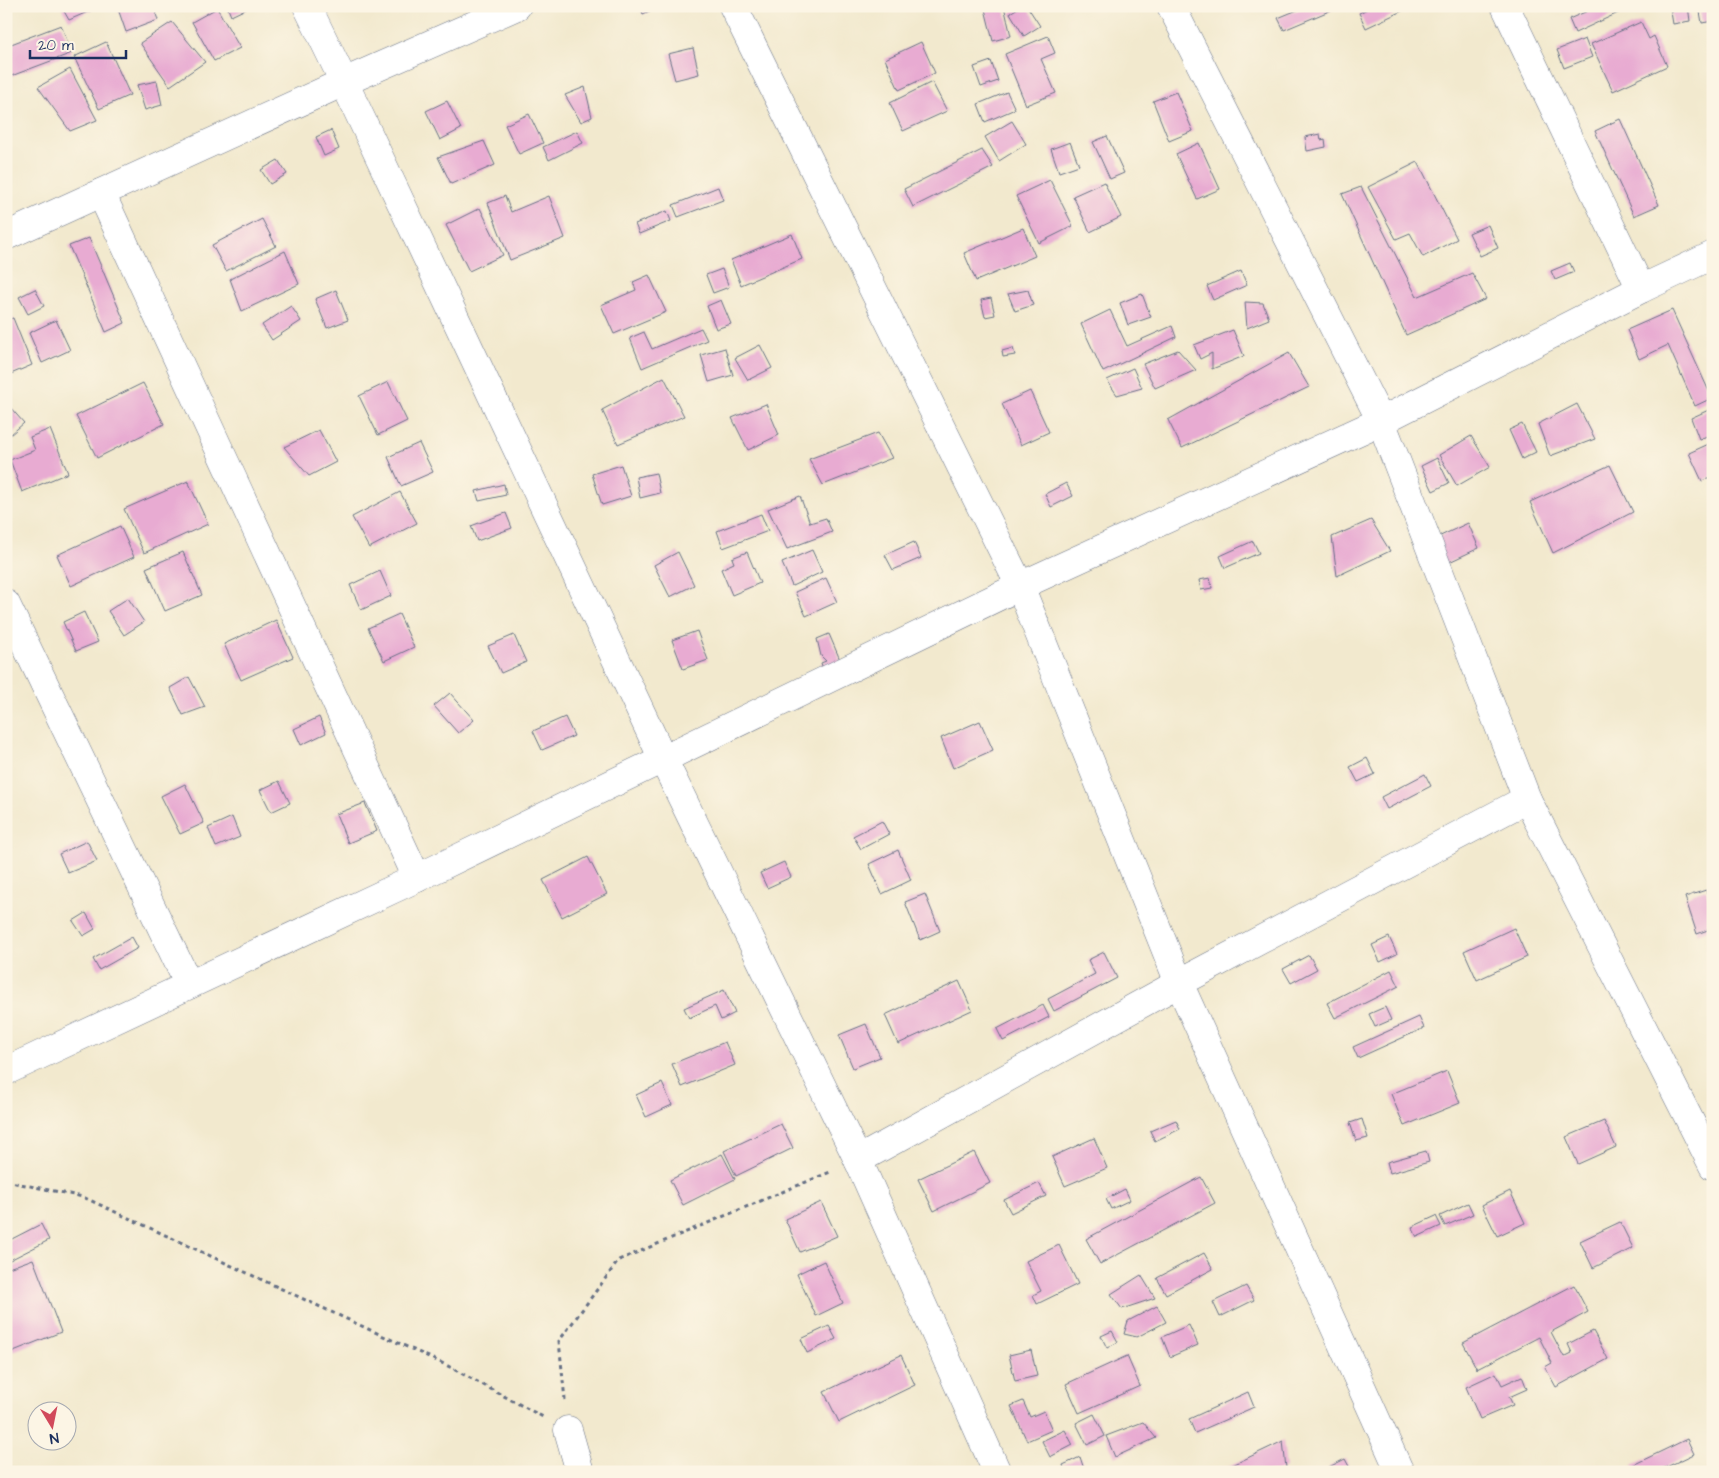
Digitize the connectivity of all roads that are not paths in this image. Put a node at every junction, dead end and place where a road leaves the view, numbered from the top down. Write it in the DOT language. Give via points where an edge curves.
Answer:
graph roads {
  1 [pos="306,6"];
  2 [pos="517,6"];
  3 [pos="733,6"];
  4 [pos="1170,6"];
  5 [pos="1505,6"];
  6 [pos="344,82"];
  7 [pos="101,194"];
  8 [pos="6,236"];
  9 [pos="1713,255"];
  10 [pos="1641,289"];
  11 [pos="1381,421"];
  12 [pos="1020,586"];
  13 [pos="6,604"];
  14 [pos="663,759"];
  15 [pos="1527,799"];
  16 [pos="417,878"];
  17 [pos="1179,983"];
  18 [pos="188,985"];
  19 [pos="6,1070"];
  20 [pos="858,1160"];
  21 [pos="1713,1166"];
  22 [pos="568,1430"];
  23 [pos="580,1472"];
  24 [pos="997,1472"];
  25 [pos="1400,1472"];
  1 -- 6 [label="street"];
  2 -- 6 [label="street"];
  3 -- 12 [label="street"];
  4 -- 11 [label="street"];
  5 -- 10 [label="street"];
  6 -- 7 [label="street"];
  6 -- 14 [label="street"];
  7 -- 8 [label="street"];
  7 -- 16 [label="street"];
  9 -- 10 [label="street"];
  10 -- 11 [label="street"];
  11 -- 12 [label="street"];
  11 -- 15 [label="street"];
  12 -- 14 [label="street"];
  12 -- 17 [label="street"];
  13 -- 18 [label="street"];
  14 -- 16 [label="street"];
  14 -- 20 [label="street"];
  15 -- 17 [label="street"];
  15 -- 21 [label="street"];
  16 -- 18 [label="street"];
  17 -- 20 [label="street"];
  17 -- 25 [label="street"];
  18 -- 19 [label="street"];
  20 -- 24 [label="street"];
  22 -- 23 [label="street"];
}
